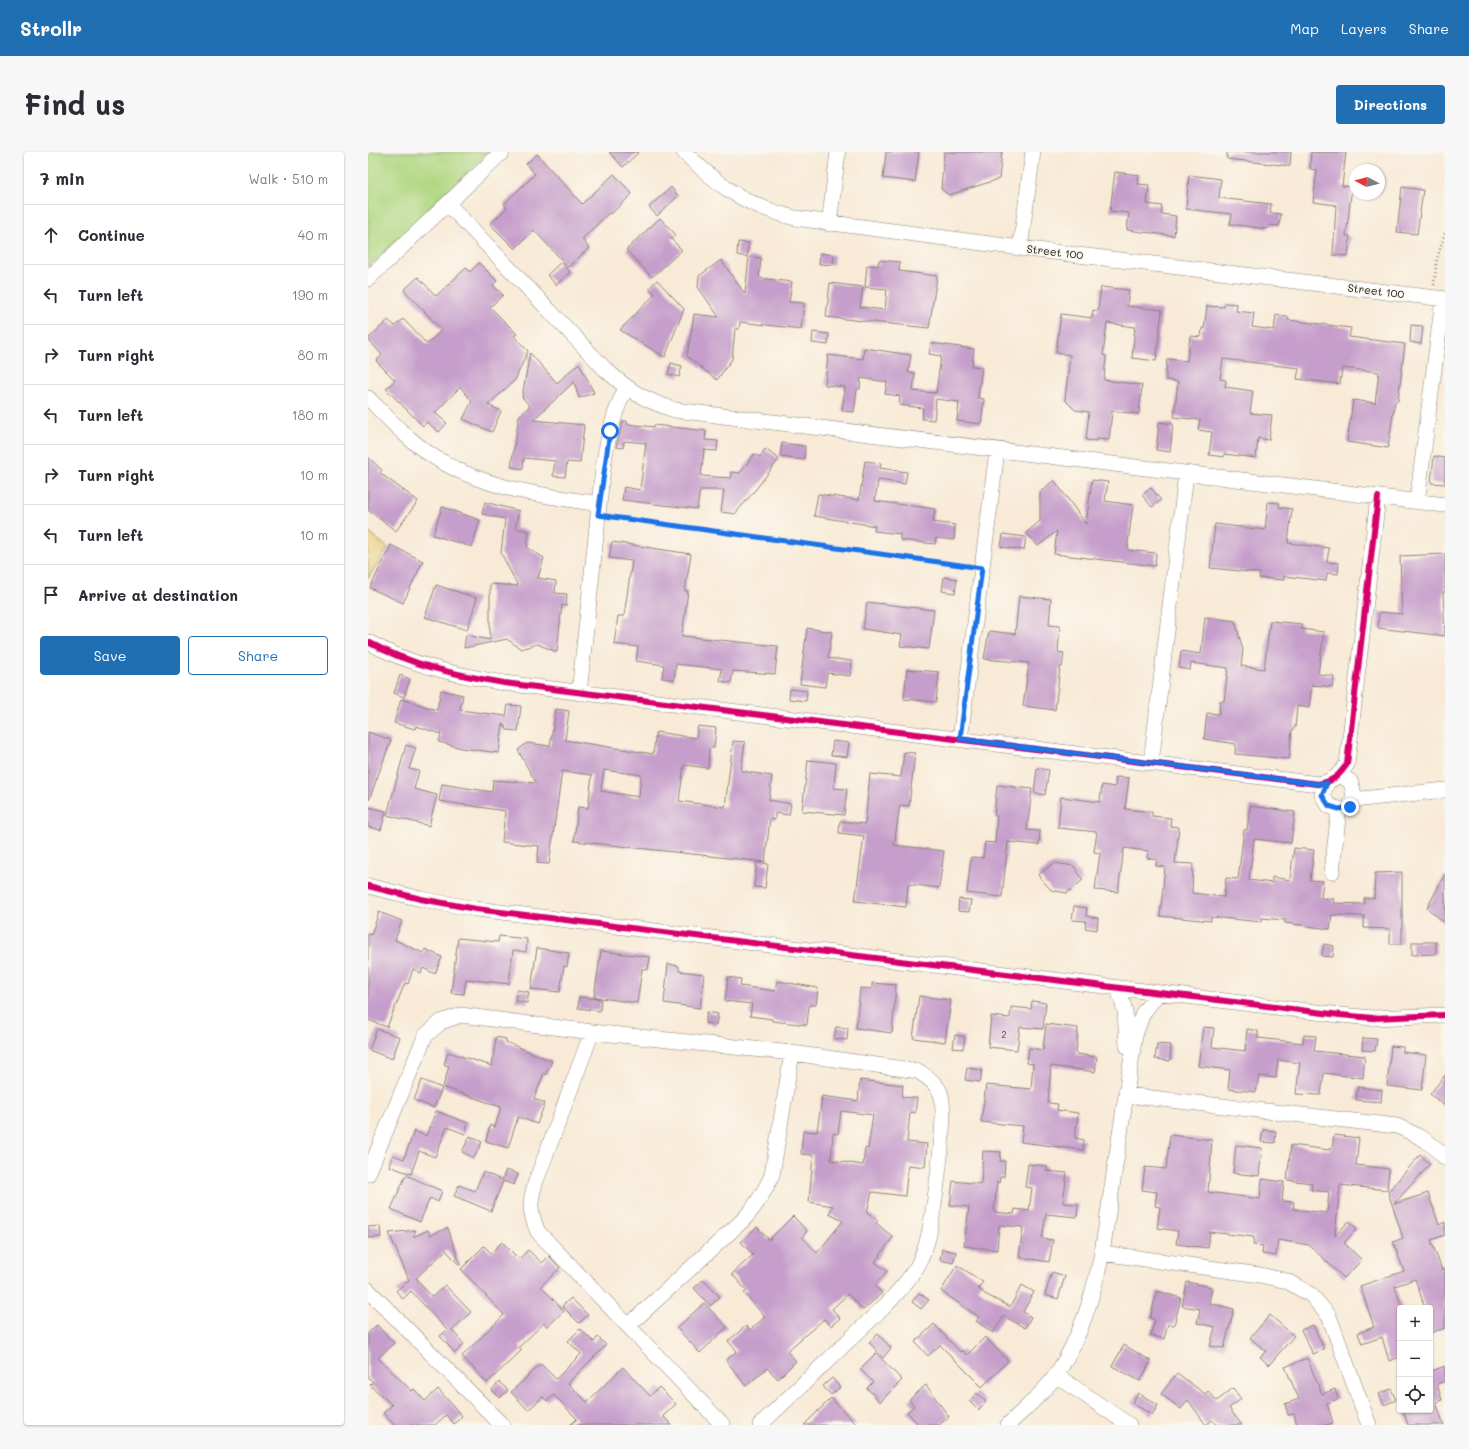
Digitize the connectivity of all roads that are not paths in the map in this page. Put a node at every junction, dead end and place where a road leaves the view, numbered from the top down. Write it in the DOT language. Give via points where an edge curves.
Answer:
graph roads {
  1 [pos="502,152"];
  2 [pos="684,152"];
  3 [pos="838,152"];
  4 [pos="1033,152"];
  5 [pos="448,204"];
  6 [pos="829,224"];
  7 [pos="1020,248"];
  8 [pos="368,279"];
  9 [pos="1440,299"];
  10 [pos="626,388"];
  11 [pos="368,398"];
  12 [pos="996,450"];
  13 [pos="1186,474"];
  14 [pos="1378,497"];
  15 [pos="1416,502"];
  16 [pos="1445,505"];
  17 [pos="599,509"];
  18 [pos="368,642"];
  19 [pos="579,693"];
  20 [pos="960,739"];
  21 [pos="1151,763"];
  22 [pos="1333,779"];
  23 [pos="1445,790"];
  24 [pos="1353,800"];
  25 [pos="1339,809"];
  26 [pos="1332,872"];
  27 [pos="368,886"];
  28 [pos="1118,988"];
  29 [pos="1158,993"];
  30 [pos="1443,1014"];
  31 [pos="592,1032"];
  32 [pos="792,1052"];
  33 [pos="1128,1073"];
  34 [pos="1126,1095"];
  35 [pos="1445,1158"];
  36 [pos="368,1174"];
  37 [pos="1102,1253"];
  38 [pos="368,1290"];
  39 [pos="629,1325"];
  40 [pos="1056,1375"];
  41 [pos="502,1425"];
  42 [pos="723,1425"];
  43 [pos="760,1425"];
  44 [pos="1008,1425"];
  45 [pos="1129,1425"];
  46 [pos="1369,1425"];
  1 -- 5 [label="street"];
  2 -- 6 [label="street, Street 100" via="714,180 738,197 766,210"];
  3 -- 6 [label="street"];
  4 -- 7 [label="street"];
  5 -- 8 [label="street"];
  5 -- 10 [label="street"];
  6 -- 7 [label="street, Street 100"];
  7 -- 9 [label="street, Street 100"];
  9 -- 15 [label="street"];
  10 -- 12 [label="street" via="650,402 675,410"];
  10 -- 17 [label="street" via="610,431"];
  11 -- 17 [label="street" via="405,436 464,474 497,486"];
  12 -- 13 [label="street"];
  12 -- 20 [label="street"];
  13 -- 14 [label="street"];
  13 -- 21 [label="street"];
  14 -- 15 [label="street"];
  14 -- 22 [label="street" via="1347,764"];
  15 -- 16 [label="street"];
  17 -- 19 [label="street"];
  18 -- 19 [label="street" via="418,664 460,676"];
  19 -- 20 [label="street"];
  20 -- 21 [label="street"];
  21 -- 22 [label="street" via="1318,784"];
  22 -- 24 [label="street" via="1350,781 1354,792"];
  22 -- 25 [label="street" via="1322,795 1329,806"];
  23 -- 24 [label="street"];
  24 -- 25 [label="street" via="1350,807"];
  25 -- 26 [label="street"];
  27 -- 28 [label="street" via="420,900 476,909"];
  28 -- 29 [label="street"];
  28 -- 33 [label="street" via="1126,1023"];
  29 -- 30 [label="street" via="1373,1018"];
  29 -- 33 [label="street" via="1138,1024"];
  31 -- 32 [label="street"];
  31 -- 36 [label="street" via="461,1015 441,1022 425,1036"];
  31 -- 39 [label="street" via="530,1198 531,1216 538,1232"];
  32 -- 39 [label="street" via="772,1175 765,1192 755,1208 742,1221"];
  32 -- 43 [label="street" via="918,1071 931,1079 940,1091 944,1106 943,1124 932,1220 917,1265 904,1286 888,1303"];
  33 -- 34 [label="street"];
  34 -- 35 [label="street" via="1396,1126 1420,1135"];
  34 -- 37 [label="street"];
  37 -- 40 [label="street" via="1085,1316 1072,1347"];
  37 -- 46 [label="street" via="1260,1275 1287,1281 1311,1295 1329,1316"];
  38 -- 41 [label="street"];
  39 -- 42 [label="street"];
  40 -- 44 [label="street"];
  40 -- 45 [label="street"];
}
